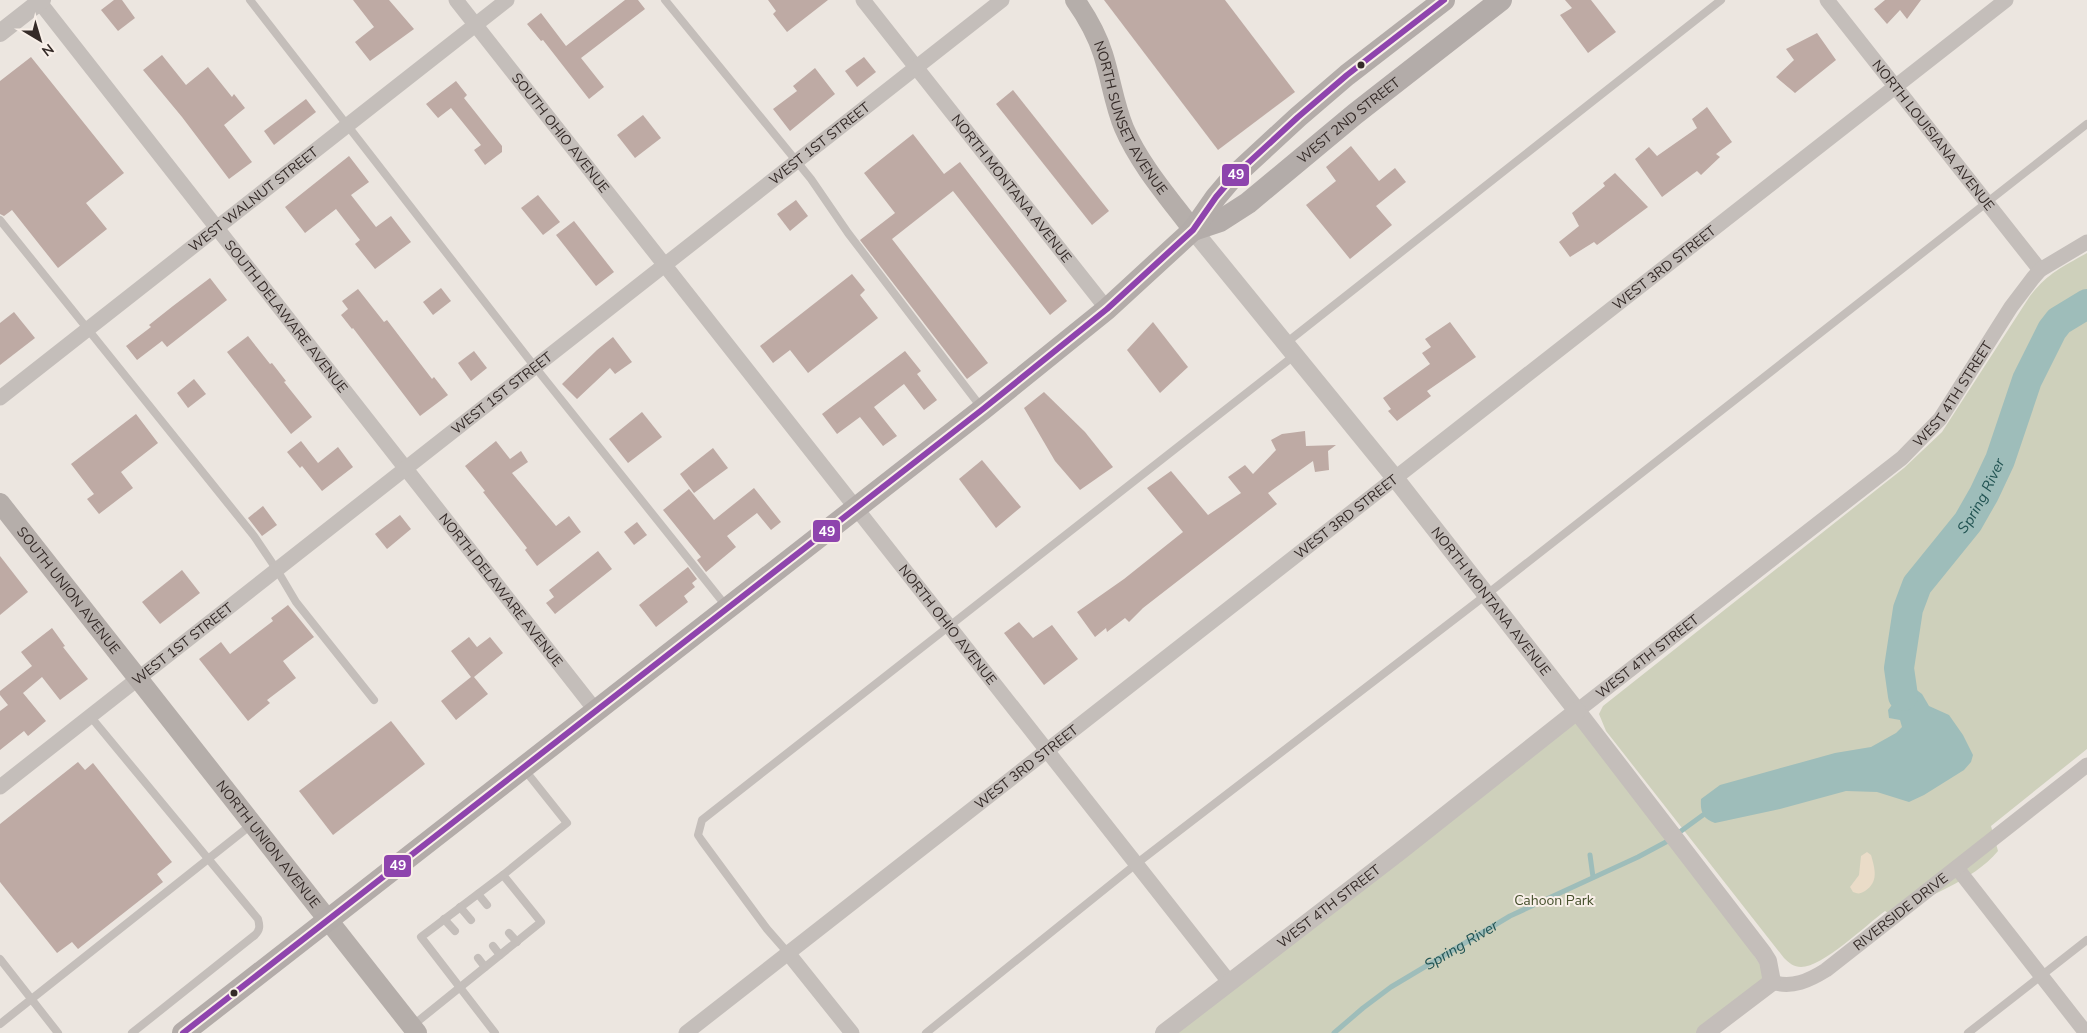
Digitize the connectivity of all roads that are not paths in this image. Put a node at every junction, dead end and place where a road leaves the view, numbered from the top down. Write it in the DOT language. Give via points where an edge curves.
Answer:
graph roads {
  1 [pos="250,0"];
  2 [pos="456,0"];
  3 [pos="506,0"];
  4 [pos="665,0"];
  5 [pos="863,0"];
  6 [pos="1002,0"];
  7 [pos="1075,0"];
  8 [pos="1444,0"];
  9 [pos="1500,0"];
  10 [pos="1721,0"];
  11 [pos="1827,0"];
  12 [pos="2006,0"];
  13 [pos="40,1"];
  14 [pos="475,24"];
  15 [pos="0,33"];
  16 [pos="916,68"];
  17 [pos="1896,87"];
  18 [pos="348,124"];
  19 [pos="2087,124"];
  20 [pos="796,162"];
  21 [pos="1987,203"];
  22 [pos="0,220"];
  23 [pos="217,227"];
  24 [pos="1193,230"];
  25 [pos="2087,242"];
  26 [pos="664,266"];
  27 [pos="2040,270"];
  28 [pos="1107,309"];
  29 [pos="86,330"];
  30 [pos="1291,349"];
  31 [pos="535,366"];
  32 [pos="0,398"];
  33 [pos="983,409"];
  34 [pos="407,468"];
  35 [pos="1395,478"];
  36 [pos="0,503"];
  37 [pos="856,508"];
  38 [pos="277,570"];
  39 [pos="1486,594"];
  40 [pos="727,608"];
  41 [pos="949,625"];
  42 [pos="138,678"];
  43 [pos="374,700"];
  44 [pos="596,710"];
  45 [pos="1577,711"];
  46 [pos="90,716"];
  47 [pos="1048,752"];
  48 [pos="2087,765"];
  49 [pos="523,768"];
  50 [pos="1,784"];
  51 [pos="252,824"];
  52 [pos="208,858"];
  53 [pos="1136,864"];
  54 [pos="1956,868"];
  55 [pos="503,874"];
  56 [pos="478,894"];
  57 [pos="487,906"];
  58 [pos="460,907"];
  59 [pos="444,919"];
  60 [pos="328,920"];
  61 [pos="471,920"];
  62 [pos="455,931"];
  63 [pos="509,932"];
  64 [pos="2087,940"];
  65 [pos="517,942"];
  66 [pos="493,946"];
  67 [pos="788,953"];
  68 [pos="500,955"];
  69 [pos="478,958"];
  70 [pos="0,959"];
  71 [pos="485,967"];
  72 [pos="2042,976"];
  73 [pos="1772,982"];
  74 [pos="1230,983"];
  75 [pos="460,987"];
  76 [pos="31,999"];
  77 [pos="0,1024"];
  78 [pos="193,1028"];
  79 [pos="415,1029"];
  80 [pos="58,1033"];
  81 [pos="132,1033"];
  82 [pos="495,1033"];
  83 [pos="686,1033"];
  84 [pos="852,1033"];
  85 [pos="926,1033"];
  86 [pos="1164,1033"];
  87 [pos="1706,1033"];
  88 [pos="1968,1033"];
  89 [pos="2086,1033"];
  1 -- 18 [label="lane"];
  2 -- 14 [label="street, SOUTH OHIO AVENUE"];
  3 -- 14 [label="street, WEST WALNUT STREET"];
  4 -- 20 [label="lane"];
  5 -- 16 [label="street, NORTH MONTANA AVENUE"];
  6 -- 16 [label="street, WEST 1ST STREET"];
  7 -- 24 [label="main road, NORTH SUNSET AVENUE" via="1098,42 1128,137"];
  8 -- 24 [label="main road, WEST 2ND STREET" via="1347,75 1262,149 1216,197"];
  9 -- 24 [label="main road, WEST 2ND STREET" via="1248,203 1220,221"];
  10 -- 30 [label="lane"];
  11 -- 17 [label="street, NORTH LOUISIANA AVENUE"];
  12 -- 17 [label="street, WEST 3RD STREET"];
  13 -- 15 [label="street"];
  13 -- 23 [label="street, SOUTH DELAWARE AVENUE"];
  14 -- 18 [label="street, WEST WALNUT STREET"];
  14 -- 26 [label="street, SOUTH OHIO AVENUE"];
  16 -- 20 [label="street, WEST 1ST STREET"];
  16 -- 28 [label="street, NORTH MONTANA AVENUE"];
  17 -- 21 [label="street, NORTH LOUISIANA AVENUE"];
  17 -- 35 [label="street, WEST 3RD STREET"];
  18 -- 23 [label="street, WEST WALNUT STREET"];
  18 -- 31 [label="lane"];
  19 -- 21 [label="lane"];
  20 -- 26 [label="street, WEST 1ST STREET"];
  20 -- 33 [label="lane"];
  21 -- 27 [label="street, NORTH LOUISIANA AVENUE"];
  21 -- 39 [label="lane"];
  22 -- 29 [label="lane"];
  23 -- 29 [label="street, WEST WALNUT STREET"];
  23 -- 34 [label="street, SOUTH DELAWARE AVENUE"];
  24 -- 28 [label="main road, WEST 2ND STREET"];
  24 -- 30 [label="street, NORTH MONTANA AVENUE"];
  25 -- 27 [label="street, WEST 4TH STREET"];
  26 -- 31 [label="street, WEST 1ST STREET"];
  26 -- 37 [label="street, NORTH OHIO AVENUE"];
  27 -- 45 [label="street, WEST 4TH STREET" via="2025,287 1940,419 1916,445"];
  28 -- 33 [label="main road, WEST 2ND STREET"];
  29 -- 32 [label="street, WEST WALNUT STREET"];
  29 -- 38 [label="lane" via="254,536"];
  30 -- 35 [label="street, NORTH MONTANA AVENUE"];
  30 -- 41 [label="lane"];
  31 -- 34 [label="street, WEST 1ST STREET"];
  31 -- 40 [label="lane"];
  33 -- 37 [label="main road, WEST 2ND STREET"];
  34 -- 38 [label="street, WEST 1ST STREET"];
  34 -- 44 [label="street, NORTH DELAWARE AVENUE"];
  35 -- 39 [label="street, NORTH MONTANA AVENUE"];
  35 -- 47 [label="street, WEST 3RD STREET"];
  36 -- 42 [label="main road, SOUTH UNION AVENUE"];
  37 -- 40 [label="main road, WEST 2ND STREET"];
  37 -- 41 [label="street, NORTH OHIO AVENUE"];
  38 -- 42 [label="street, WEST 1ST STREET"];
  38 -- 43 [label="lane" via="296,602"];
  39 -- 45 [label="street, NORTH MONTANA AVENUE"];
  39 -- 53 [label="lane"];
  40 -- 44 [label="main road, WEST 2ND STREET"];
  41 -- 47 [label="street, NORTH OHIO AVENUE"];
  41 -- 67 [label="lane" via="702,820 698,835"];
  42 -- 46 [label="street, WEST 1ST STREET"];
  42 -- 51 [label="main road, NORTH UNION AVENUE"];
  44 -- 49 [label="main road, WEST 2ND STREET"];
  45 -- 73 [label="street, NORTH MONTANA AVENUE" via="1757,944 1768,961"];
  45 -- 74 [label="street, WEST 4TH STREET"];
  46 -- 50 [label="street, WEST 1ST STREET"];
  46 -- 52 [label="lane"];
  47 -- 53 [label="street, NORTH OHIO AVENUE"];
  47 -- 67 [label="street, WEST 3RD STREET"];
  48 -- 54 [label="street, RIVERSIDE DRIVE"];
  49 -- 55 [label="lane" via="567,824"];
  49 -- 60 [label="main road, WEST 2ND STREET"];
  51 -- 52 [label="lane"];
  51 -- 60 [label="main road, NORTH UNION AVENUE"];
  52 -- 76 [label="lane"];
  52 -- 81 [label="lane" via="258,919 259,930"];
  53 -- 74 [label="street, NORTH OHIO AVENUE"];
  53 -- 85 [label="lane"];
  54 -- 72 [label="street"];
  54 -- 73 [label="street, RIVERSIDE DRIVE" via="1819,974 1789,985"];
  55 -- 56 [label="lane"];
  55 -- 65 [label="lane" via="541,922"];
  56 -- 57 [label="lane"];
  56 -- 58 [label="lane"];
  58 -- 59 [label="lane"];
  58 -- 61 [label="lane"];
  59 -- 62 [label="lane"];
  59 -- 75 [label="lane" via="421,937"];
  60 -- 78 [label="main road, WEST 2ND STREET"];
  60 -- 79 [label="main road, NORTH UNION AVENUE"];
  63 -- 65 [label="lane"];
  64 -- 72 [label="lane"];
  65 -- 68 [label="lane"];
  66 -- 68 [label="lane"];
  67 -- 83 [label="street, WEST 3RD STREET"];
  67 -- 84 [label="street"];
  68 -- 71 [label="lane"];
  69 -- 71 [label="lane"];
  70 -- 76 [label="lane"];
  71 -- 75 [label="lane"];
  72 -- 88 [label="lane"];
  72 -- 89 [label="street"];
  73 -- 87 [label="street"];
  74 -- 86 [label="street, WEST 4TH STREET"];
  75 -- 79 [label="lane"];
  75 -- 82 [label="lane"];
  76 -- 77 [label="lane"];
  76 -- 80 [label="lane"];
}
